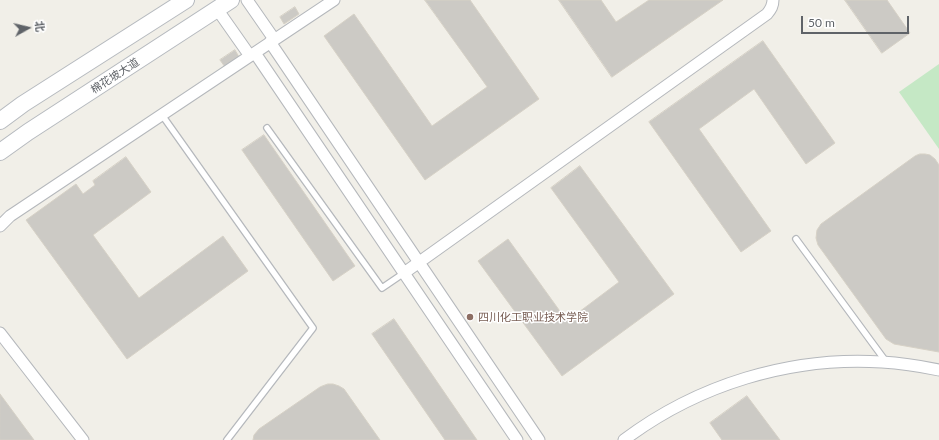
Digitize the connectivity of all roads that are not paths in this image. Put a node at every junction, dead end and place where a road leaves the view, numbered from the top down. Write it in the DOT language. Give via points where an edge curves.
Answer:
graph roads {
  1 [pos="186,0"];
  2 [pos="231,0"];
  3 [pos="247,0"];
  4 [pos="334,0"];
  5 [pos="773,0"];
  6 [pos="217,9"];
  7 [pos="272,41"];
  8 [pos="252,54"];
  9 [pos="162,115"];
  10 [pos="0,121"];
  11 [pos="268,128"];
  12 [pos="0,152"];
  13 [pos="0,226"];
  14 [pos="796,239"];
  15 [pos="419,262"];
  16 [pos="404,273"];
  17 [pos="0,333"];
  18 [pos="887,363"];
  19 [pos="939,370"];
  20 [pos="82,440"];
  21 [pos="227,440"];
  22 [pos="517,440"];
  23 [pos="539,440"];
  24 [pos="624,440"];
  1 -- 10 [label="main road"];
  2 -- 6 [label="main road, 棉花坡大道"];
  3 -- 7 [label="street"];
  4 -- 7 [label="street"];
  5 -- 15 [label="street" via="767,14"];
  6 -- 8 [label="street"];
  6 -- 12 [label="main road, 棉花坡大道"];
  7 -- 8 [label="street"];
  7 -- 15 [label="street"];
  8 -- 9 [label="street"];
  8 -- 16 [label="street"];
  9 -- 13 [label="street" via="10,216"];
  9 -- 21 [label="lane" via="313,328"];
  11 -- 16 [label="lane" via="382,288"];
  14 -- 18 [label="lane"];
  15 -- 16 [label="street"];
  15 -- 23 [label="street"];
  16 -- 22 [label="street"];
  17 -- 20 [label="street"];
  18 -- 19 [label="street"];
  18 -- 24 [label="street" via="853,362 796,366 739,380 685,402"];
}
